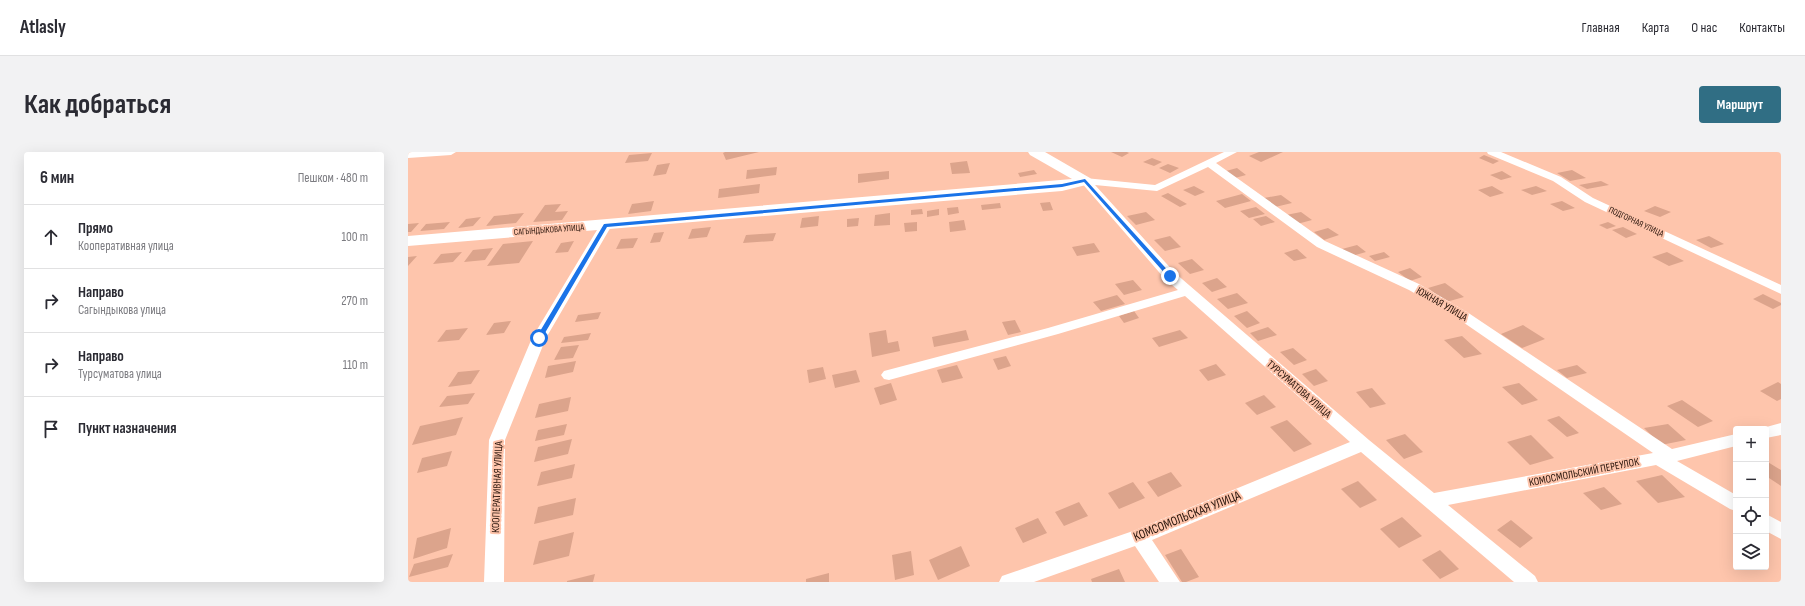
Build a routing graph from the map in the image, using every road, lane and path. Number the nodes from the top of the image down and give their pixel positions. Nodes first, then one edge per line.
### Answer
1 (451, 152) edge
2 (1035, 152) edge
3 (1232, 152) edge
4 (1492, 152) edge
5 (408, 155) edge
6 (1209, 163) junction
7 (1085, 181) junction
8 (606, 225) junction
9 (408, 241) edge
10 (1781, 290) edge
11 (1188, 291) junction
12 (889, 375) dead end
13 (1781, 429) edge
14 (1769, 431) edge
15 (1733, 441) edge
16 (1363, 444) junction
17 (1664, 457) junction
18 (1431, 501) junction
19 (1733, 502) edge
20 (1769, 524) edge
21 (1781, 531) edge
22 (1139, 536) junction
23 (494, 582) edge
24 (1010, 582) edge
25 (1170, 582) edge
26 (1528, 582) edge

1 - 5 street
2 - 7 street
3 - 6 street, САГЫНДЫКОВА УЛИЦА
4 - 10 street, ПОДГОРНАЯ УЛИЦА
6 - 7 street, САГЫНДЫКОВА УЛИЦА
6 - 17 street, ЮЖНАЯ УЛИЦА
7 - 8 street, САГЫНДЫКОВА УЛИЦА
7 - 11 street, ТУРСУМАТОВА УЛИЦА
8 - 9 street, САГЫНДЫКОВА УЛИЦА
8 - 23 street, КООПЕРАТИВНАЯ УЛИЦА
11 - 12 street
11 - 16 street, ТУРСУМАТОВА УЛИЦА
13 - 14 street
15 - 17 street, КОМОСМОЛЬСКИЙ ПЕРЕУЛОК
16 - 18 street, ТУРСУМАТОВА УЛИЦА
16 - 22 street, КОМСОМОЛЬСКАЯ УЛИЦА
17 - 18 street, КОМОСМОЛЬСКИЙ ПЕРЕУЛОК
17 - 19 street, ЮЖНАЯ УЛИЦА
18 - 26 street, ТУРСУМАТОВА УЛИЦА
20 - 21 street
22 - 24 street, КОМСОМОЛЬСКАЯ УЛИЦА
22 - 25 street

